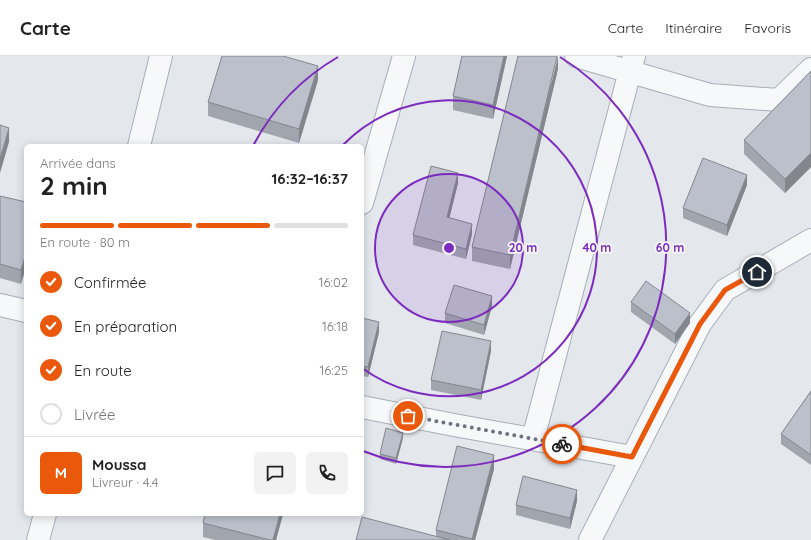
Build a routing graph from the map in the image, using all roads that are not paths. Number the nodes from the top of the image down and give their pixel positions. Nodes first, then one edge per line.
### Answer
1 (161, 56) edge
2 (404, 56) edge
3 (576, 56) edge
4 (632, 64) edge
5 (811, 69) edge
6 (139, 144) edge
7 (364, 196) edge
8 (811, 240) edge
9 (0, 305) edge
10 (24, 311) edge
11 (364, 407) edge
12 (533, 439) junction
13 (632, 457) junction
14 (44, 516) edge
15 (38, 540) edge
16 (590, 540) edge

1 - 6 street
2 - 7 street
3 - 4 street
4 - 5 street
4 - 12 street
8 - 13 street
9 - 10 street
11 - 12 street
12 - 13 street
13 - 16 street
14 - 15 street

